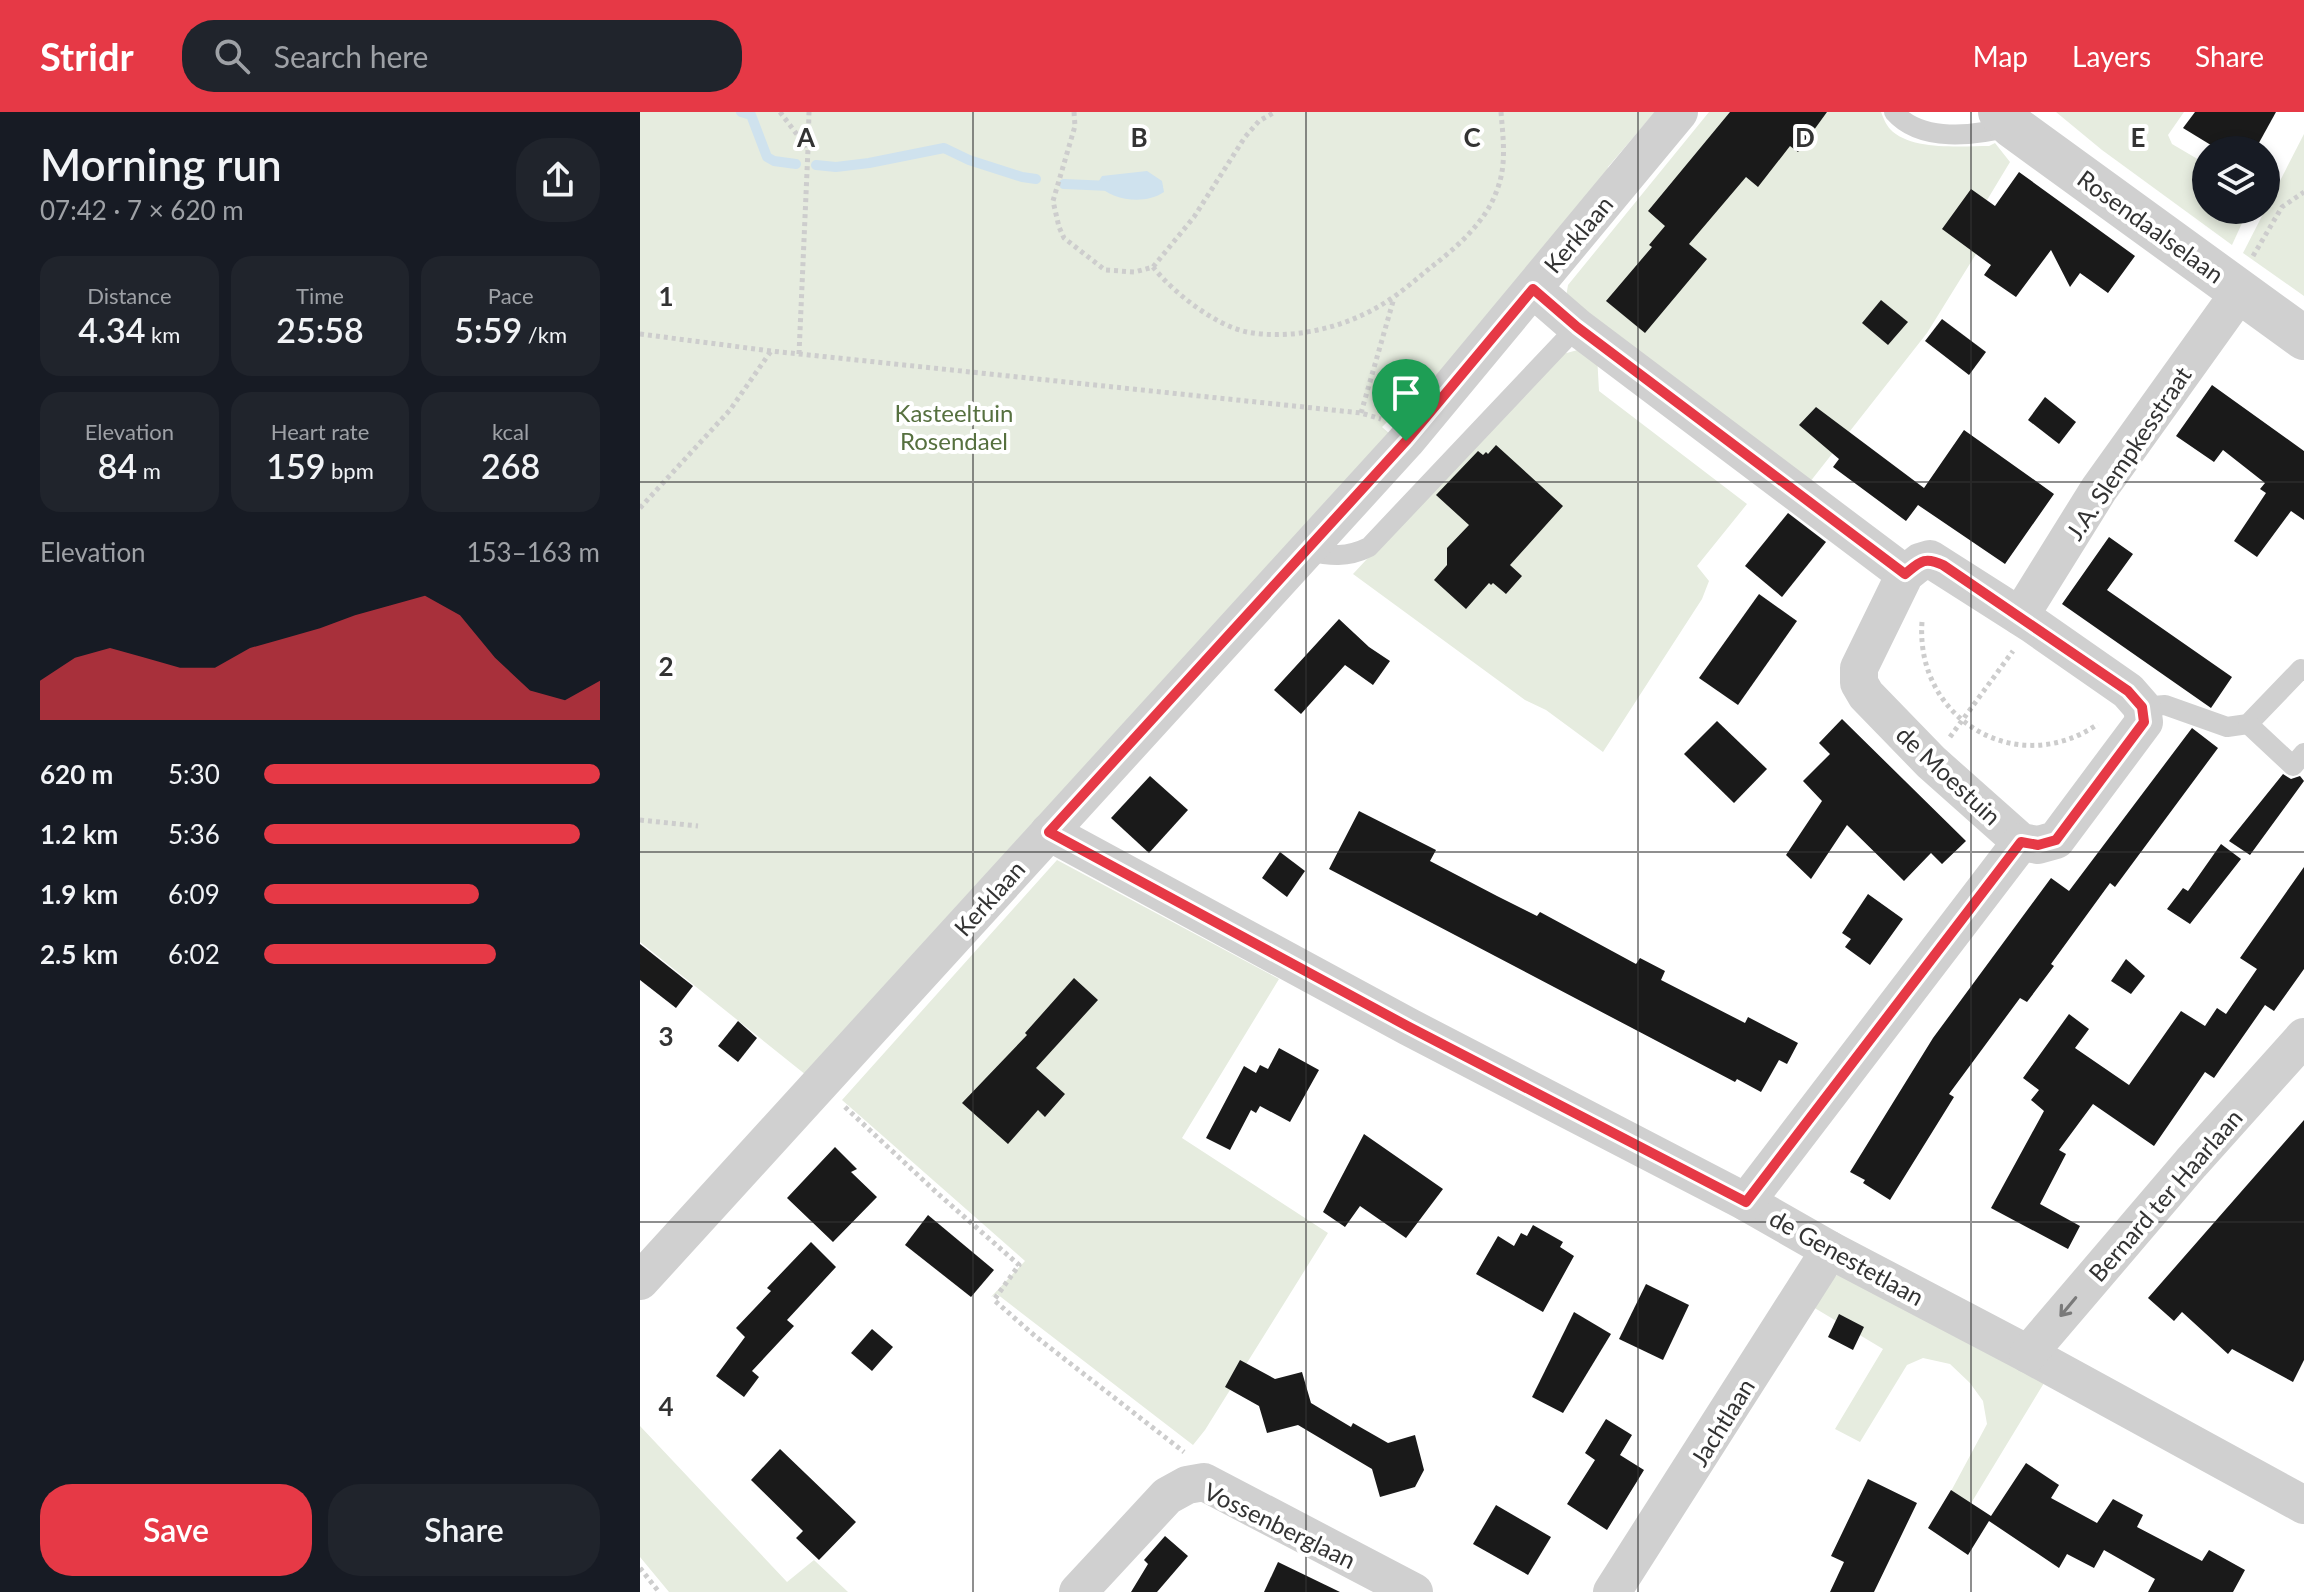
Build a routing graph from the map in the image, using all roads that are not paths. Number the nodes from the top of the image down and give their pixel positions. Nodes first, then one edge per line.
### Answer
1 (1679, 112) edge
2 (1894, 112) edge
3 (2006, 119) edge
4 (2244, 277) junction
5 (1533, 289) junction
6 (1577, 327) junction
7 (2304, 338) edge
8 (1307, 551) junction
9 (1905, 574) junction
10 (2026, 620) junction
11 (2304, 671) edge
12 (2135, 699) junction
13 (2248, 724) junction
14 (2304, 753) edge
15 (1049, 832) junction
16 (2021, 842) junction
17 (2304, 1037) edge
18 (1746, 1202) junction
19 (1830, 1250) junction
20 (640, 1281) edge
21 (2028, 1354) junction
22 (2304, 1505) edge
23 (1078, 1592) edge
24 (1414, 1592) edge
25 (1612, 1592) edge

1 - 5 street, Kerklaan
2 - 3 lane
3 - 4 street, Rosendaalselaan
4 - 7 street, Rosendaalselaan
4 - 10 street, J.A. Slempkesstraat
5 - 6 street
5 - 8 street, Kerklaan
6 - 8 lane
6 - 9 street
8 - 15 street, Kerklaan
9 - 10 street
9 - 16 street, de Moestuin
10 - 12 street
11 - 13 lane
12 - 13 lane
12 - 16 street, de Moestuin
13 - 14 lane
15 - 18 street, de Genestetlaan
15 - 20 street, Kerklaan
16 - 18 street
17 -> 21 street, Bernard ter Haarlaan
18 - 19 street, de Genestetlaan
19 - 21 street, de Genestetlaan
19 - 25 street, Jachtlaan
21 - 22 street, de Genestetlaan
23 - 24 street, Vossenberglaan

